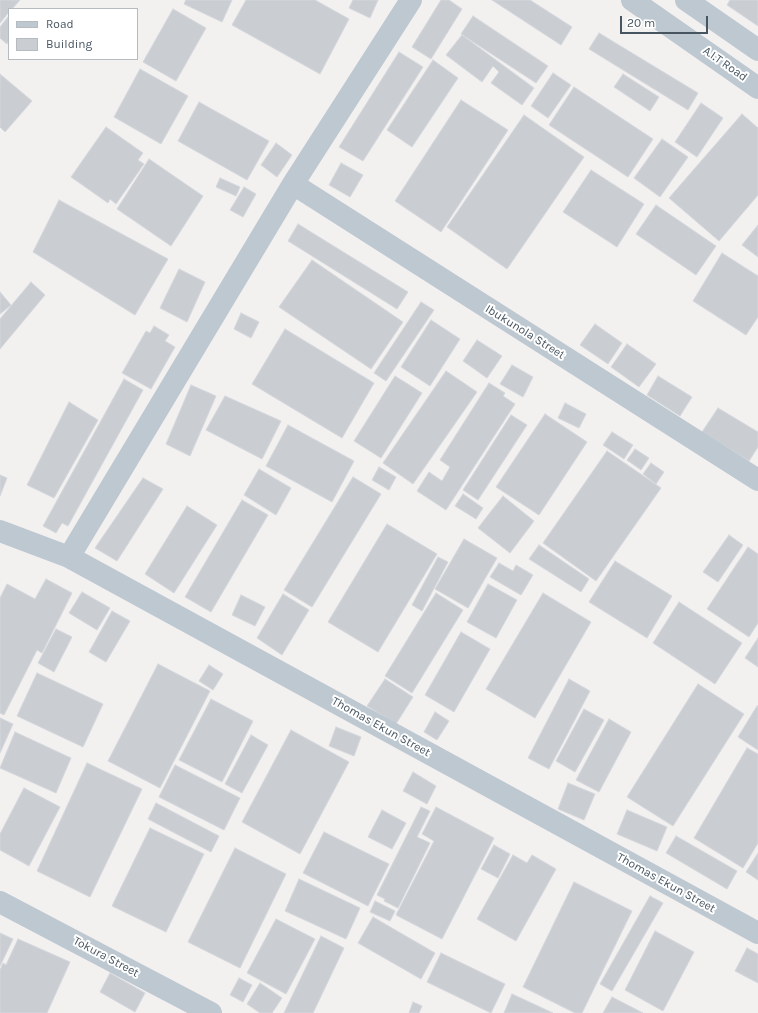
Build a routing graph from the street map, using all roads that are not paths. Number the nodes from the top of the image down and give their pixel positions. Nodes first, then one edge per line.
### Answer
1 (411, 0) edge
2 (632, 0) edge
3 (686, 0) edge
4 (758, 50) edge
5 (758, 88) edge
6 (293, 184) junction
7 (758, 480) edge
8 (0, 531) edge
9 (69, 557) junction
10 (0, 902) edge
11 (758, 933) edge
12 (211, 1013) edge

1 - 6 street
2 - 5 street, A.I.T Road
3 - 4 street
6 - 7 street, Ibukunola Street
6 - 9 street
8 - 9 street, Thomas Ekun Street
9 - 11 street, Thomas Ekun Street
10 - 12 street, Tokura Street

